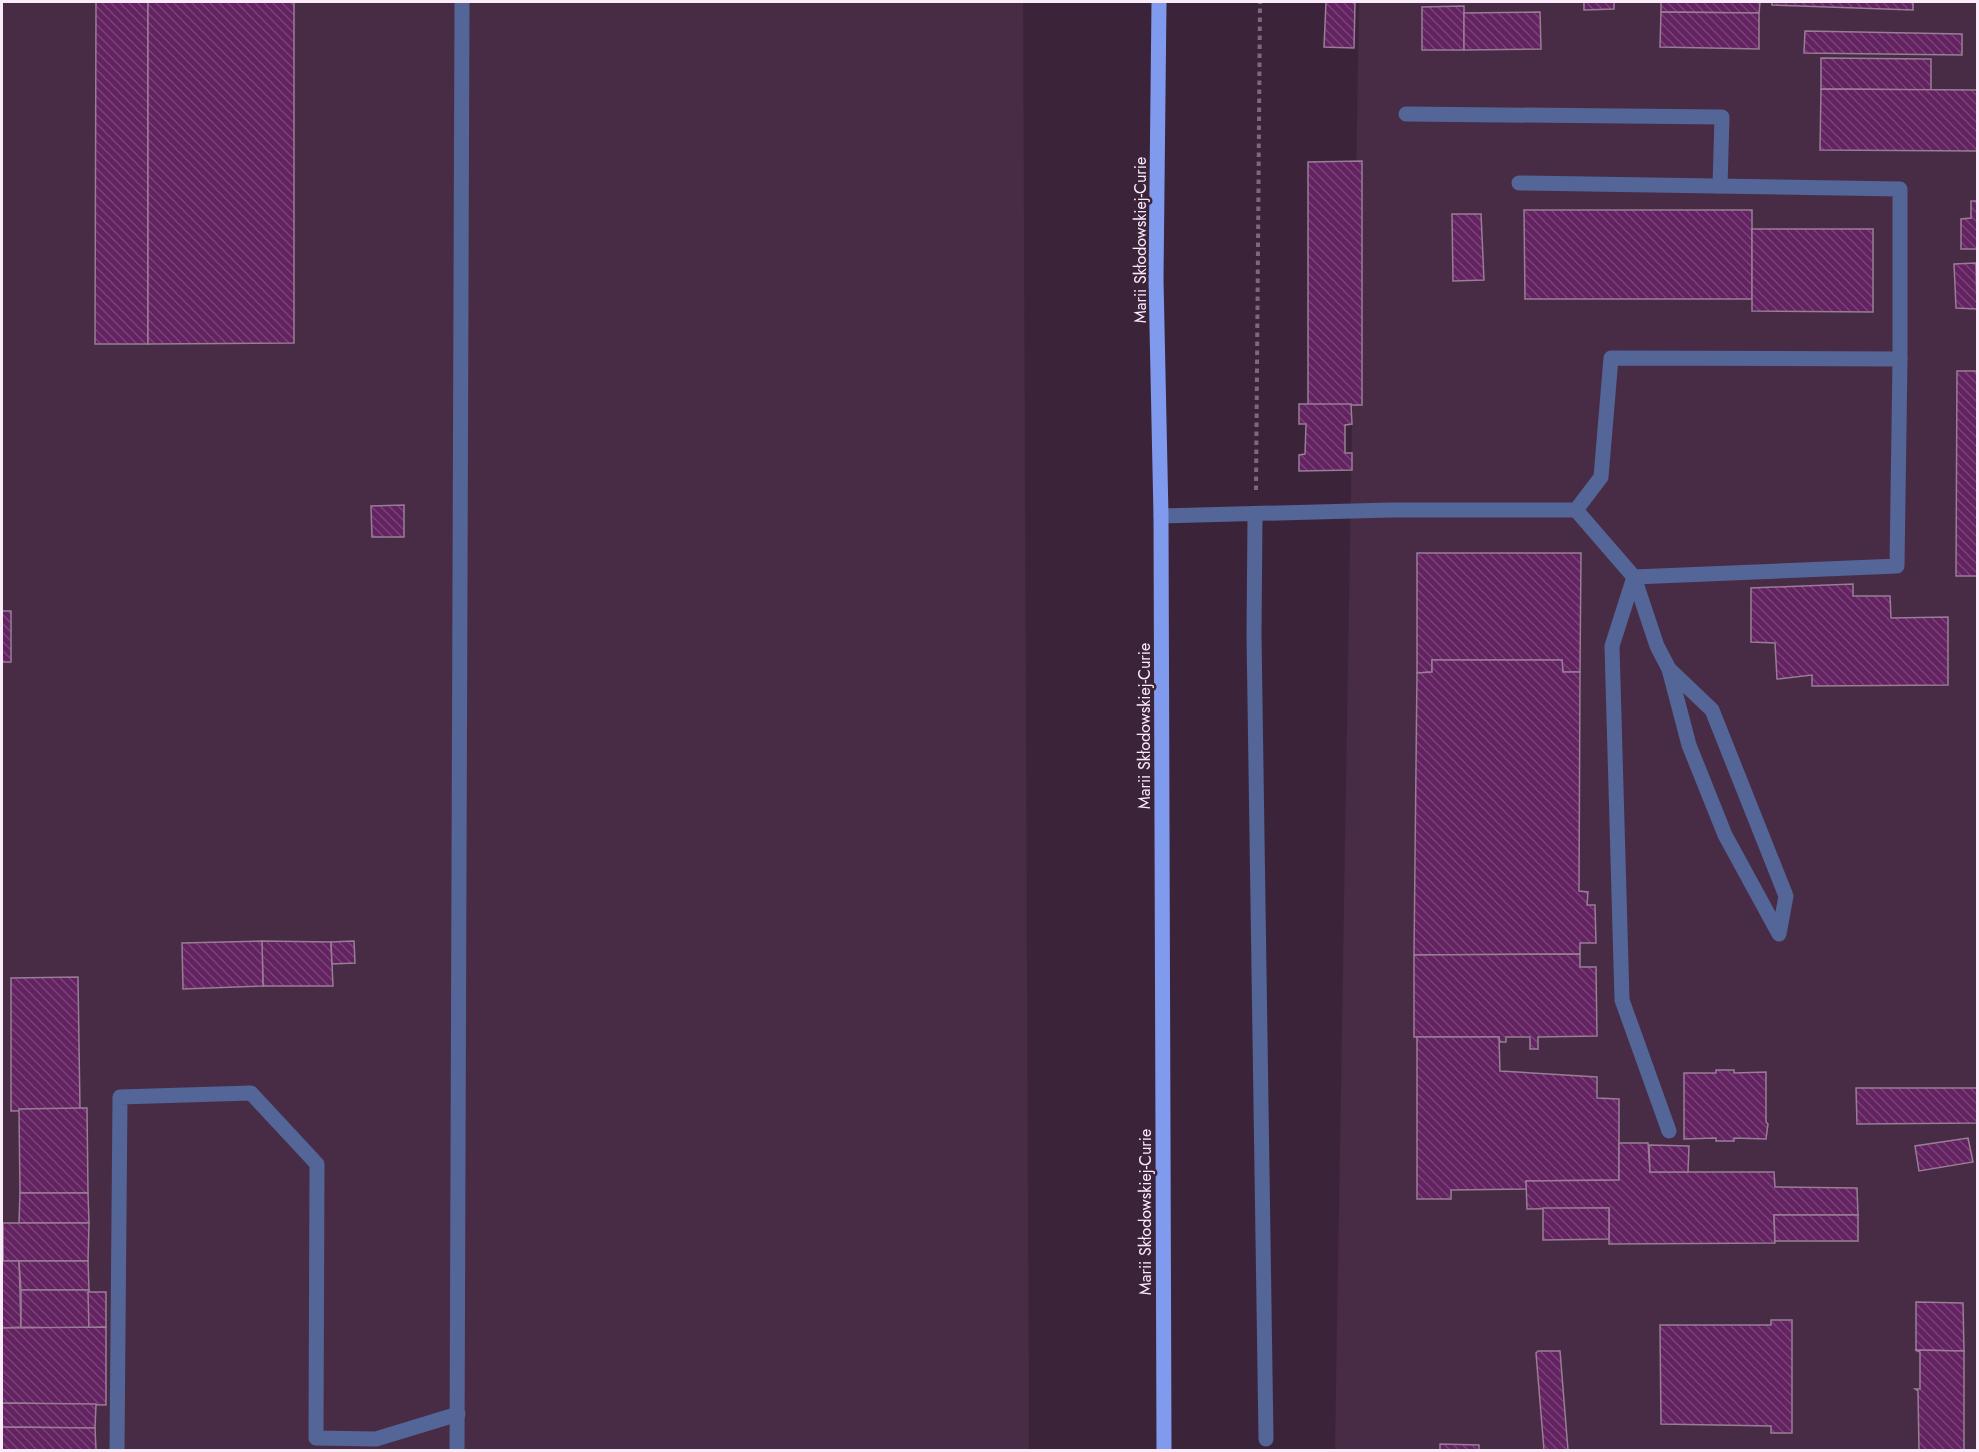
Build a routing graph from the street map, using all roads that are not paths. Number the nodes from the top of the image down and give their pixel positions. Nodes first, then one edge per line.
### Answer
1 (462, 2) edge
2 (1159, 2) edge
3 (1406, 114) dead end
4 (1519, 183) dead end
5 (1720, 186) junction
6 (1900, 359) junction
7 (1576, 510) junction
8 (1255, 514) junction
9 (1161, 516) junction
10 (1634, 577) junction
11 (1669, 669) junction
12 (1670, 1131) dead end
13 (458, 1414) junction
14 (1266, 1439) dead end
15 (117, 1450) edge
16 (458, 1450) edge
17 (1164, 1450) edge

1 - 13 lane
2 - 9 main road, Marii Skłodowskiej-Curie
3 - 5 lane
4 - 5 lane
5 - 6 lane
6 - 7 lane
6 - 10 lane
7 - 8 lane
7 - 10 lane
8 - 9 lane
8 - 14 lane
9 - 17 main road, Marii Skłodowskiej-Curie
10 - 11 lane
10 - 12 lane
11 - 11 lane
13 - 15 lane
13 - 16 lane

